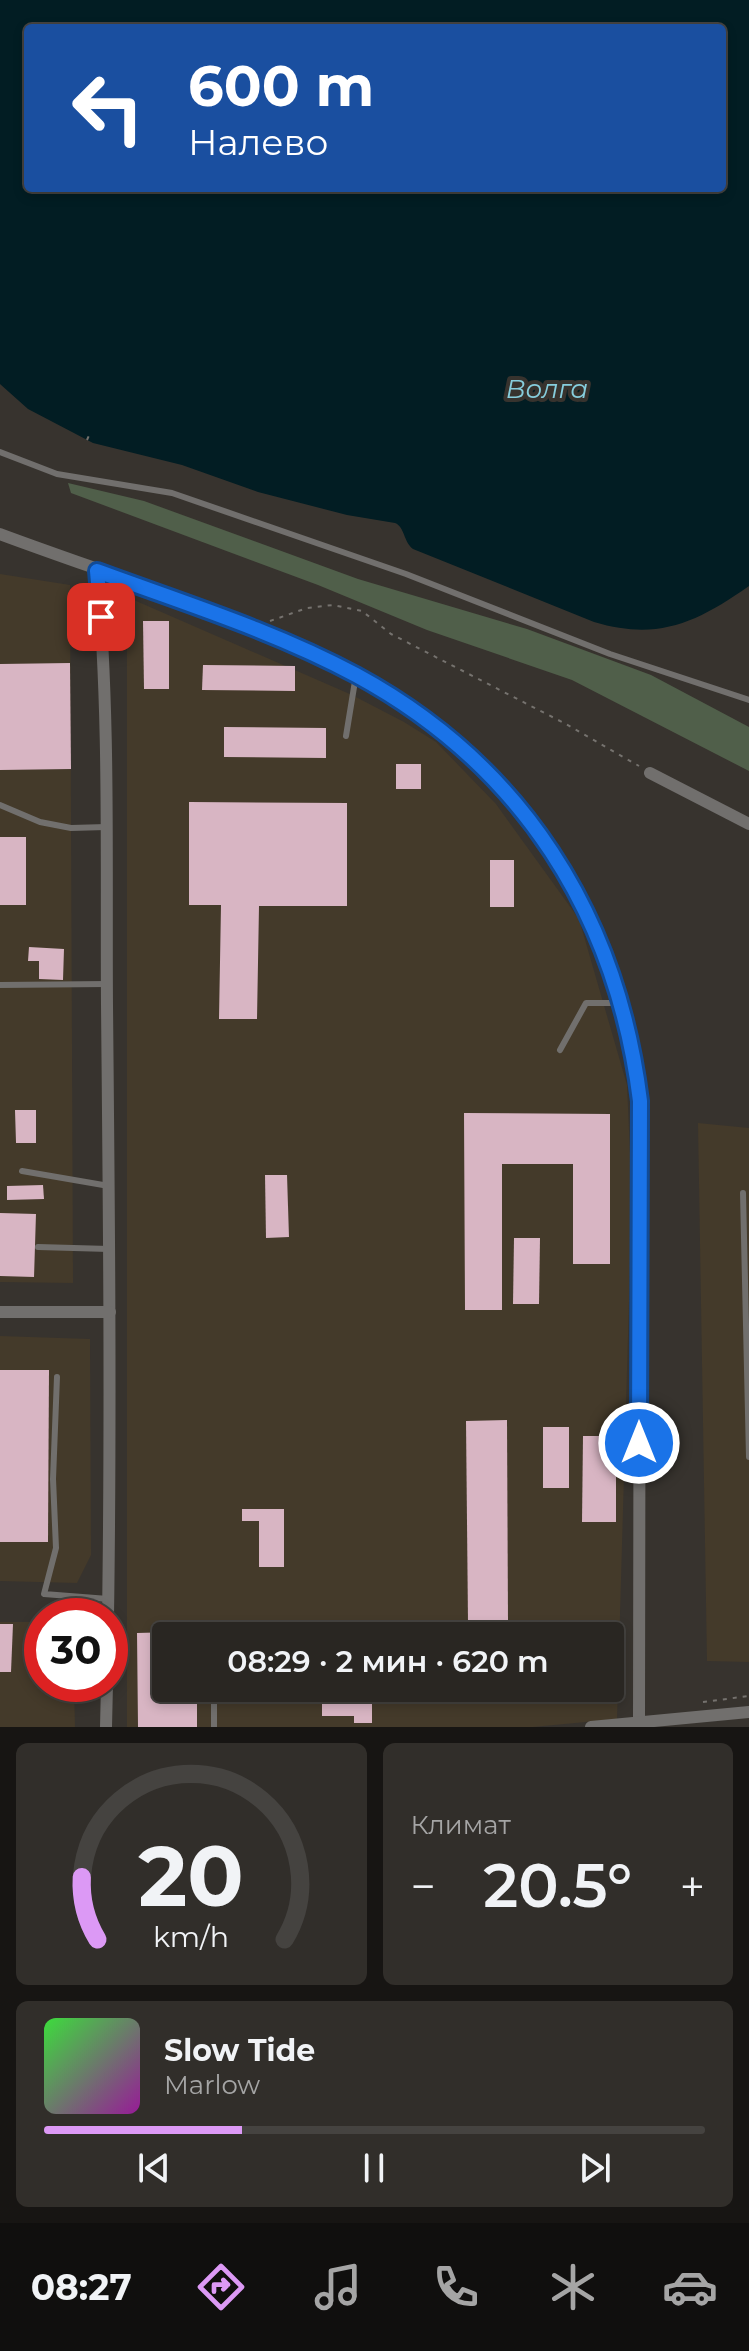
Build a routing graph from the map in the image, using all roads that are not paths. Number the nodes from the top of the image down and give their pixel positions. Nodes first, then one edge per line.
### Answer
1 (0, 452) edge
2 (0, 534) edge
3 (97, 571) junction
4 (356, 675) junction
5 (749, 700) edge
6 (346, 736) dead end
7 (650, 773) road end
8 (0, 805) edge
9 (749, 824) edge
10 (106, 827) junction
11 (107, 984) junction
12 (0, 985) edge
13 (622, 1003) junction
14 (560, 1050) dead end
15 (22, 1171) dead end
16 (109, 1186) junction
17 (743, 1193) dead end
18 (38, 1247) dead end
19 (109, 1249) junction
20 (0, 1312) edge
21 (110, 1312) junction
22 (57, 1377) dead end
23 (749, 1457) edge
24 (95, 1598) edge
25 (108, 1598) edge
26 (107, 1702) edge
27 (214, 1702) edge
28 (749, 1712) edge
29 (639, 1722) junction
30 (683, 1722) edge
31 (106, 1727) edge
32 (214, 1727) edge
33 (591, 1727) edge

1 - 5 lane
2 - 3 street
3 - 4 street
3 - 10 street
4 - 6 lane
4 - 13 street
7 - 9 street
8 - 10 lane
10 - 11 street
11 - 12 lane
11 - 16 street
13 - 14 lane
13 - 29 street
15 - 16 lane
16 - 19 street
17 - 23 lane
18 - 19 lane
19 - 21 street
20 - 21 street
21 - 25 street
22 - 24 lane
26 - 31 street
27 - 32 lane
28 - 30 street
29 - 30 street
29 - 33 street

